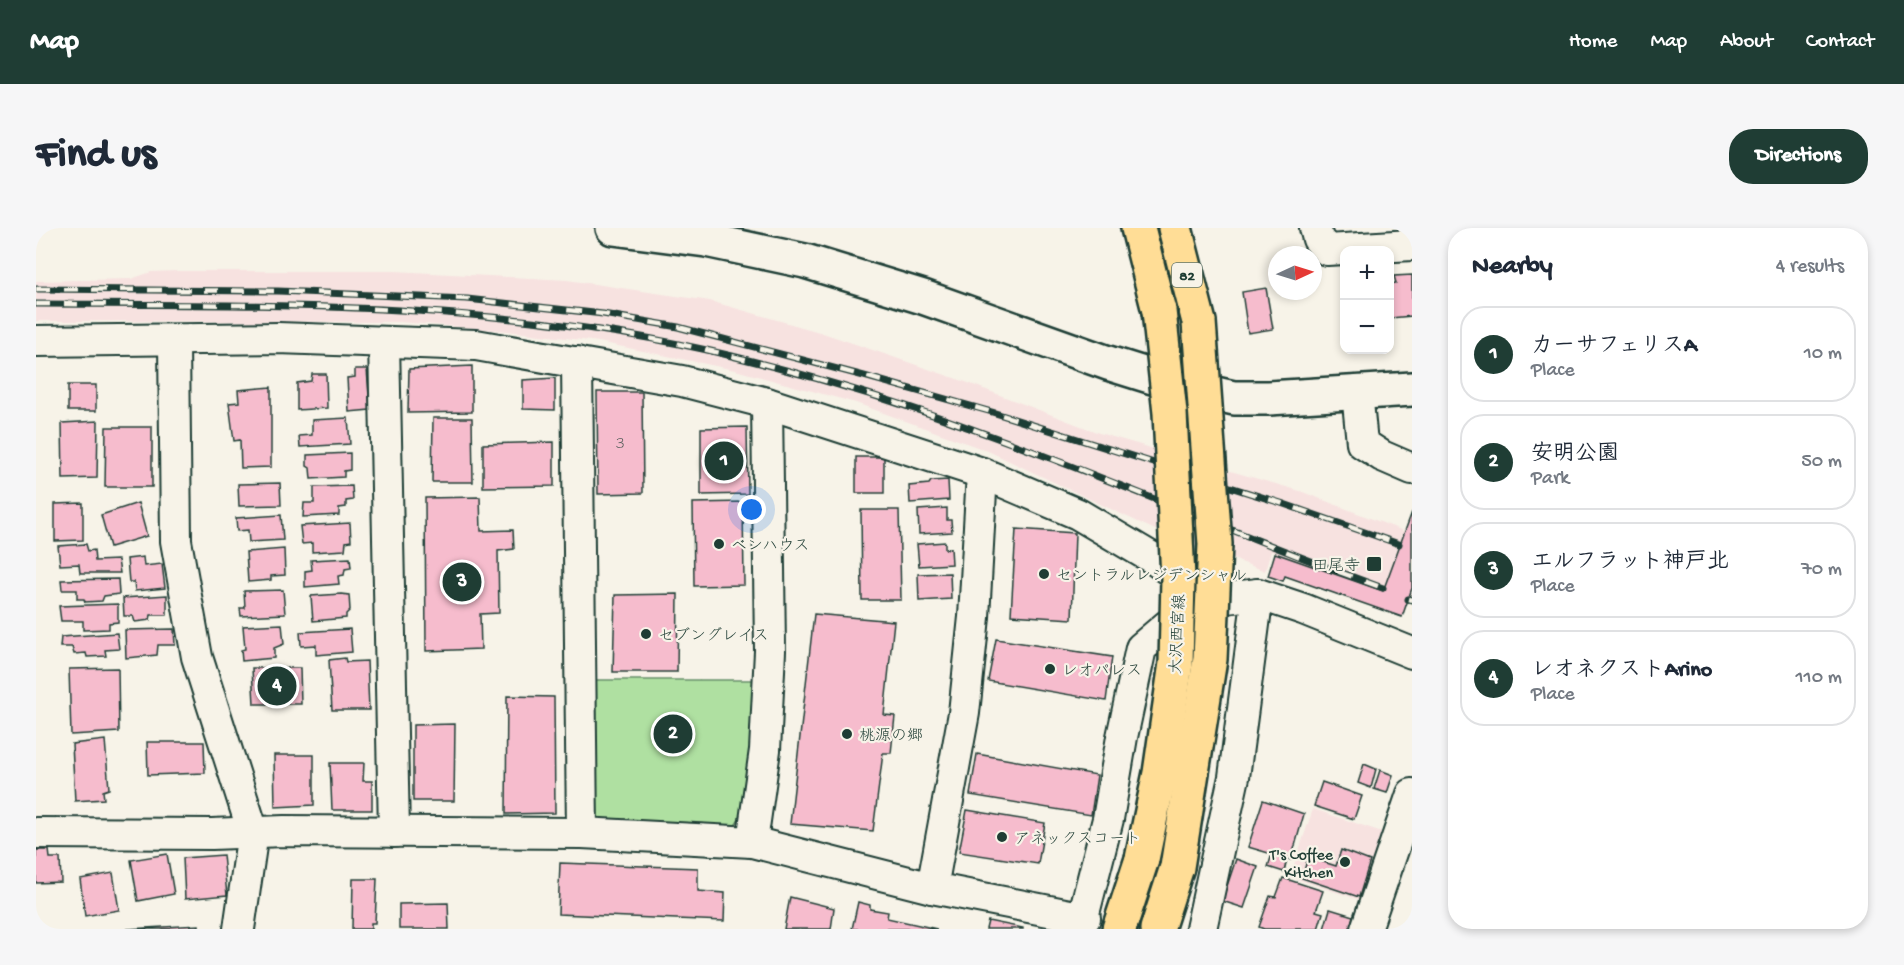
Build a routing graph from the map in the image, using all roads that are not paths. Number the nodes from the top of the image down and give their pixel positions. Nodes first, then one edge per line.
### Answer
1 (614, 228) edge
2 (1138, 228) edge
3 (1174, 228) edge
4 (1315, 228) edge
5 (1412, 245) edge
6 (174, 340) junction
7 (36, 341) edge
8 (384, 342) junction
9 (577, 362) junction
10 (1412, 389) edge
11 (1356, 392) junction
12 (767, 403) junction
13 (1412, 469) edge
14 (982, 473) junction
15 (1258, 594) junction
16 (1195, 602) junction
17 (1412, 653) edge
18 (1412, 794) edge
19 (253, 832) junction
20 (394, 832) junction
21 (36, 833) edge
22 (582, 833) junction
23 (752, 842) junction
24 (932, 888) junction
25 (1082, 923) edge
26 (239, 929) edge
27 (1119, 929) edge
28 (1157, 929) edge
29 (1201, 929) edge
30 (1366, 929) edge

1 - 11 street
2 - 27 main road, 大沢西宮線 / 82, bridge
3 - 28 main road, 大沢西宮線 / 82, bridge
4 - 5 street
6 - 7 street
6 - 8 street
6 - 19 street
8 - 9 street
8 - 20 street
9 - 12 street
9 - 22 street
10 - 11 street
11 - 13 street
12 - 14 street
12 - 23 street
14 - 16 street
14 - 24 street
15 - 16 street
15 - 17 street
15 - 29 street
16 - 25 street
18 - 30 street
19 - 20 street
19 - 21 street
19 - 26 street
20 - 22 street
22 - 23 street
23 - 24 street
24 - 25 street

